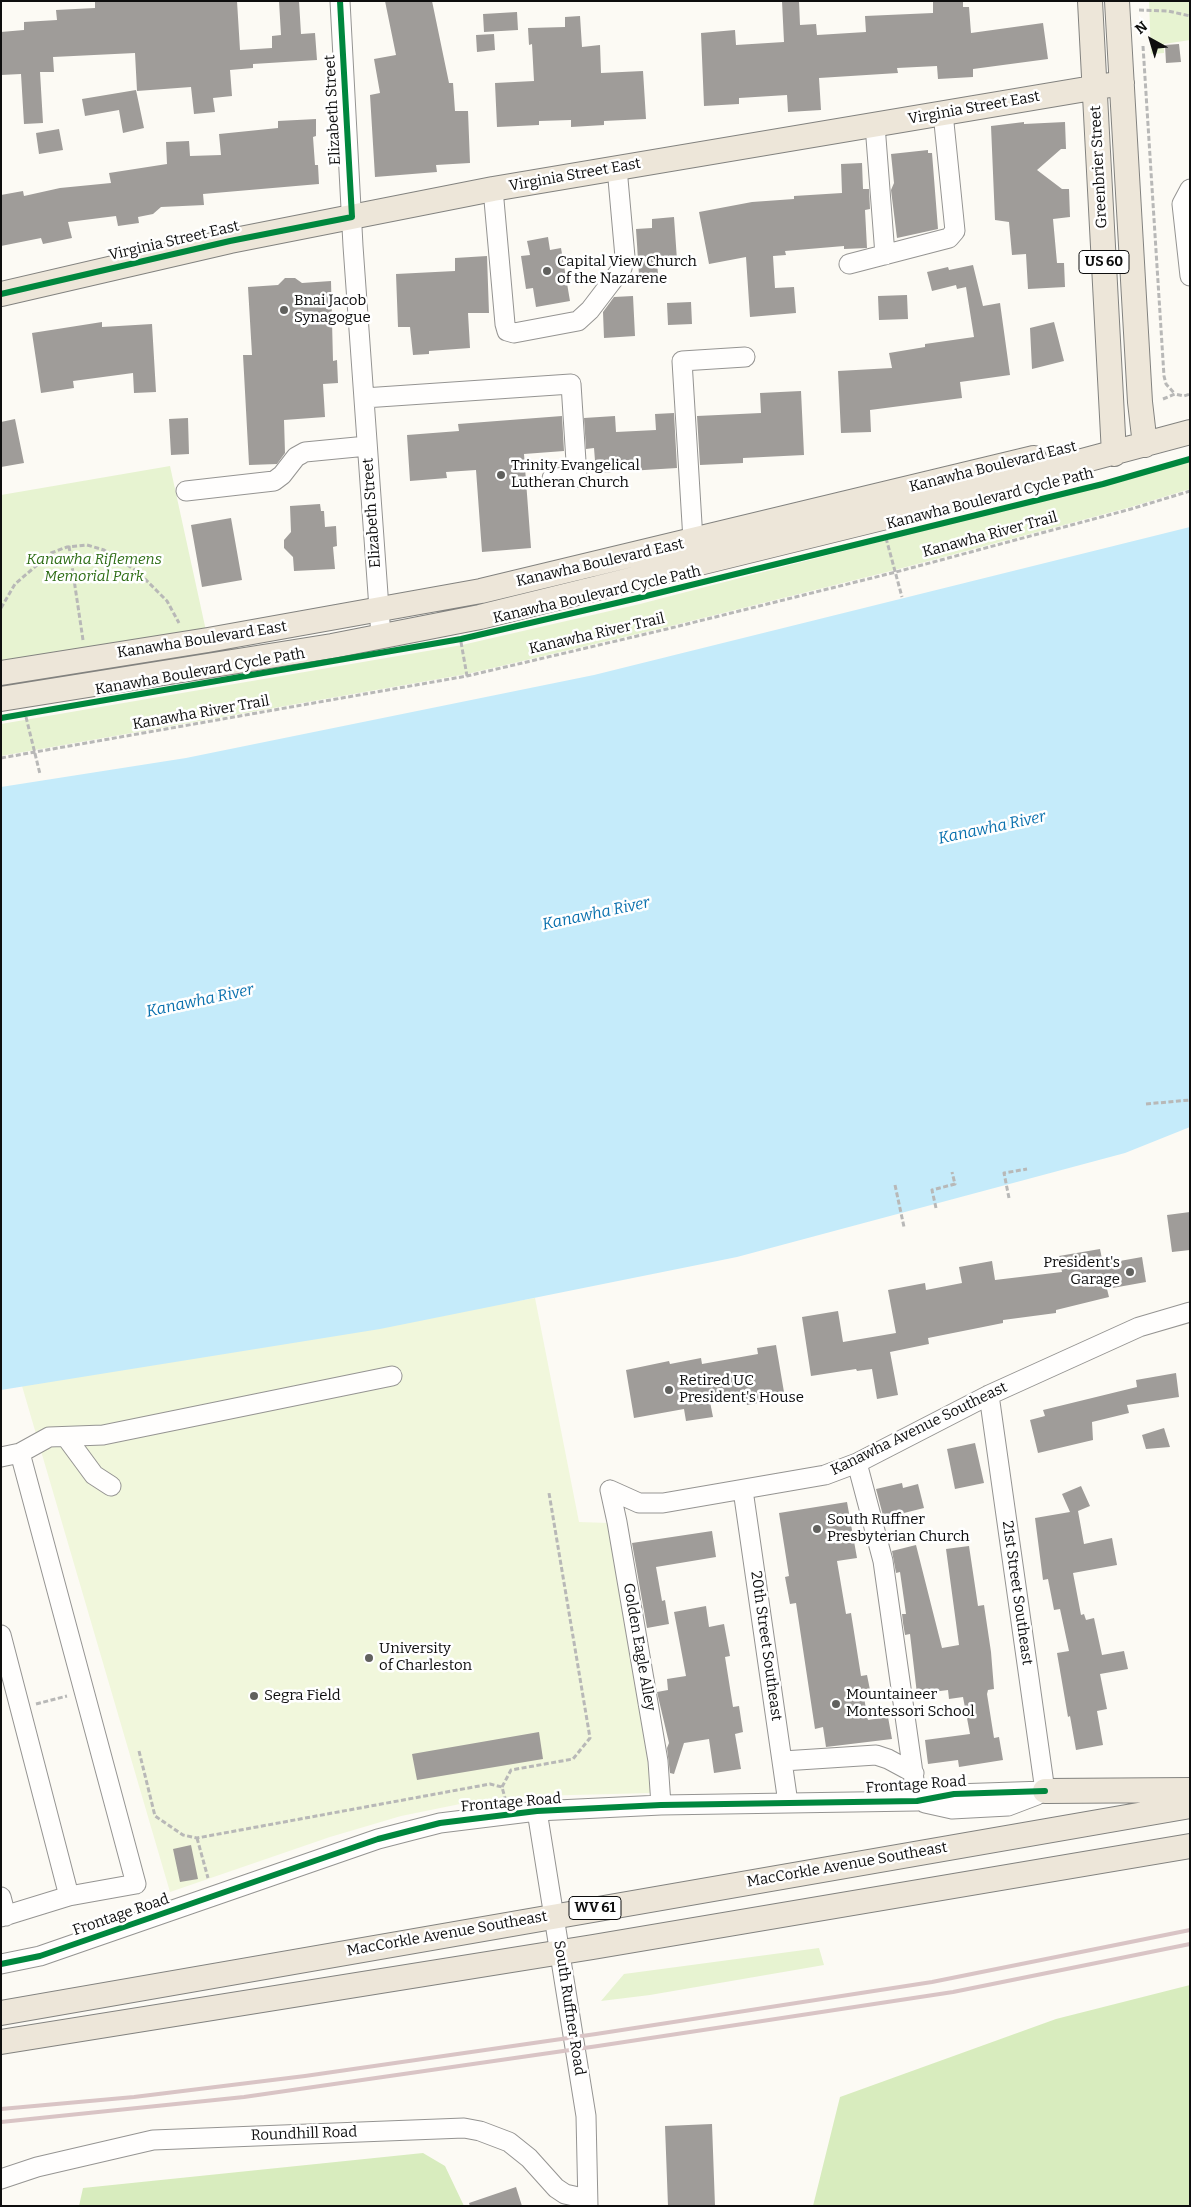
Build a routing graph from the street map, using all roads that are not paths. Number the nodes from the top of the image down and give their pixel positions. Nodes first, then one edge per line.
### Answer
1 (340, 1) edge
2 (1090, 1) edge
3 (1117, 1) edge
4 (1122, 83) junction
5 (1096, 88) junction
6 (943, 113) junction
7 (875, 125) junction
8 (617, 168) junction
9 (493, 189) junction
10 (1190, 189) edge
11 (352, 217) junction
12 (885, 255) junction
13 (849, 264) dead end
14 (1190, 276) edge
15 (1, 294) edge
16 (745, 356) dead end
17 (364, 398) junction
18 (1190, 414) edge
19 (1190, 432) edge
20 (1144, 437) junction
21 (1190, 444) edge
22 (1114, 445) junction
23 (367, 446) junction
24 (552, 478) dead end
25 (996, 490) junction
26 (186, 491) dead end
27 (694, 540) junction
28 (380, 610) junction
29 (381, 636) junction
30 (1, 673) edge
31 (9, 708) edge
32 (1190, 1312) edge
33 (392, 1376) dead end
34 (989, 1395) junction
35 (66, 1437) junction
36 (20, 1453) junction
37 (1, 1457) edge
38 (857, 1463) junction
39 (111, 1486) dead end
40 (610, 1490) joint
41 (743, 1490) junction
42 (1, 1635) edge
43 (783, 1761) junction
44 (914, 1773) junction
45 (1190, 1790) edge
46 (1045, 1791) junction
47 (917, 1801) junction
48 (788, 1804) junction
49 (661, 1805) junction
50 (1190, 1806) edge
51 (537, 1812) junction
52 (1190, 1846) edge
53 (69, 1896) junction
54 (1, 1897) edge
55 (554, 1915) junction
56 (4, 1916) edge
57 (560, 1952) junction
58 (1, 1964) edge
59 (1, 2013) edge
60 (1, 2042) edge
61 (1, 2179) edge
62 (588, 2202) edge

1 - 11 street, Elizabeth Street
2 - 5 main road, Greenbrier Street / US 60
3 - 4 main road, Greenbrier Street / US 60
4 - 5 main road, Virginia Street East
4 - 20 main road, Greenbrier Street / US 60
5 - 6 main road, Virginia Street East
5 - 22 main road, Greenbrier Street / US 60
6 - 7 main road, Virginia Street East
6 - 12 street
7 - 8 main road, Virginia Street East
7 - 12 street
8 - 9 main road, Virginia Street East
8 - 9 street
9 - 11 main road, Virginia Street East
10 - 14 street
11 - 15 main road, Virginia Street East
11 - 17 street, Elizabeth Street
12 - 13 street
16 - 27 street
17 - 23 street, Elizabeth Street
17 - 24 street
18 - 20 main road, Kanawha Boulevard East
19 - 20 main road, Kanawha Boulevard East
20 - 22 main road, Kanawha Boulevard East
21 - 25 main road, Kanawha Boulevard East
22 - 25 main road, Kanawha Boulevard East
22 - 27 main road, Kanawha Boulevard East
23 - 26 street
23 - 28 street, Elizabeth Street
25 - 29 main road, Kanawha Boulevard East
27 - 28 main road, Kanawha Boulevard East
28 - 29 street, Elizabeth Street
28 - 30 main road, Kanawha Boulevard East
29 - 31 main road, Kanawha Boulevard East
32 - 34 street, Kanawha Avenue Southeast
33 - 35 street
34 - 38 street, Kanawha Avenue Southeast
34 - 46 street, 21st Street Southeast
35 - 36 street
35 - 39 street
36 - 37 street
36 - 53 street
38 - 41 street, Kanawha Avenue Southeast
38 - 44 street
40 - 41 street, Kanawha Avenue Southeast
40 - 49 street, Golden Eagle Alley
41 - 43 street, 20th Street Southeast
42 - 53 street
43 - 44 street
43 - 48 street, 20th Street Southeast
44 - 47 street
45 - 46 main road
46 - 47 street, Frontage Road
47 - 48 street, Frontage Road
48 - 49 street, Frontage Road
49 - 51 street, Frontage Road
50 - 55 main road, MacCorkle Avenue Southeast / WV 61
51 - 55 street, South Ruffner Road
51 - 58 street, Frontage Road
52 - 57 main road
53 - 56 street
54 - 56 street
55 - 57 street, South Ruffner Road
55 - 59 main road, MacCorkle Avenue Southeast / WV 61
57 - 60 main road
57 - 62 street, South Ruffner Road
61 - 62 street, Roundhill Road

